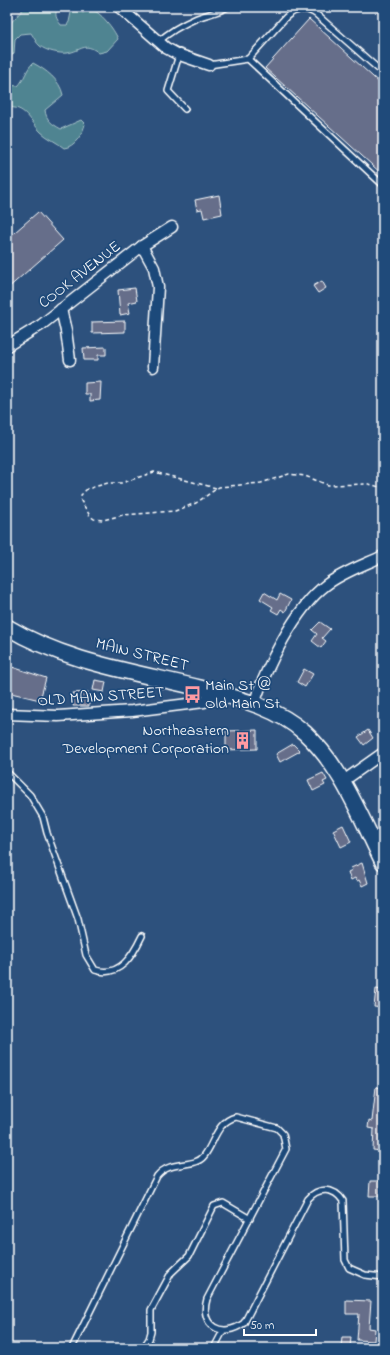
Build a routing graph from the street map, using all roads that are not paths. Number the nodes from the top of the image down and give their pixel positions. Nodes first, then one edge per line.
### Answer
1 (119, 7) edge
2 (227, 7) edge
3 (158, 42) junction
4 (179, 55) junction
5 (248, 60) junction
6 (209, 65) joint
7 (383, 73) edge
8 (185, 109) dead end
9 (383, 185) edge
10 (172, 227) dead end
11 (142, 246) junction
12 (61, 309) junction
13 (7, 346) edge
14 (70, 360) dead end
15 (153, 367) dead end
16 (383, 556) edge
17 (7, 627) edge
18 (218, 693) junction
19 (254, 704) junction
20 (7, 714) edge
21 (383, 754) edge
22 (7, 772) edge
23 (342, 782) junction
24 (383, 862) edge
25 (142, 936) dead end
26 (250, 1218) junction
27 (383, 1277) edge
28 (223, 1331) junction
29 (72, 1348) edge
30 (143, 1348) edge
31 (214, 1348) edge

1 - 3 street
2 - 3 lane
3 - 4 street
4 - 6 street
4 - 8 lane
5 - 6 lane
5 - 7 lane
5 - 9 lane
10 - 11 street, COOK AVENUE
11 - 12 street, COOK AVENUE
11 - 15 street
12 - 13 street, COOK AVENUE
12 - 14 street
16 - 19 street
17 - 18 main road, MAIN STREET
18 - 19 main road, MAIN STREET
18 - 20 street, OLD MAIN STREET
19 - 23 main road, MAIN STREET
21 - 23 street
22 - 25 lane
23 - 24 main road, MAIN STREET
26 - 28 lane
26 - 29 lane
26 - 30 lane
27 - 28 lane
28 - 31 lane

